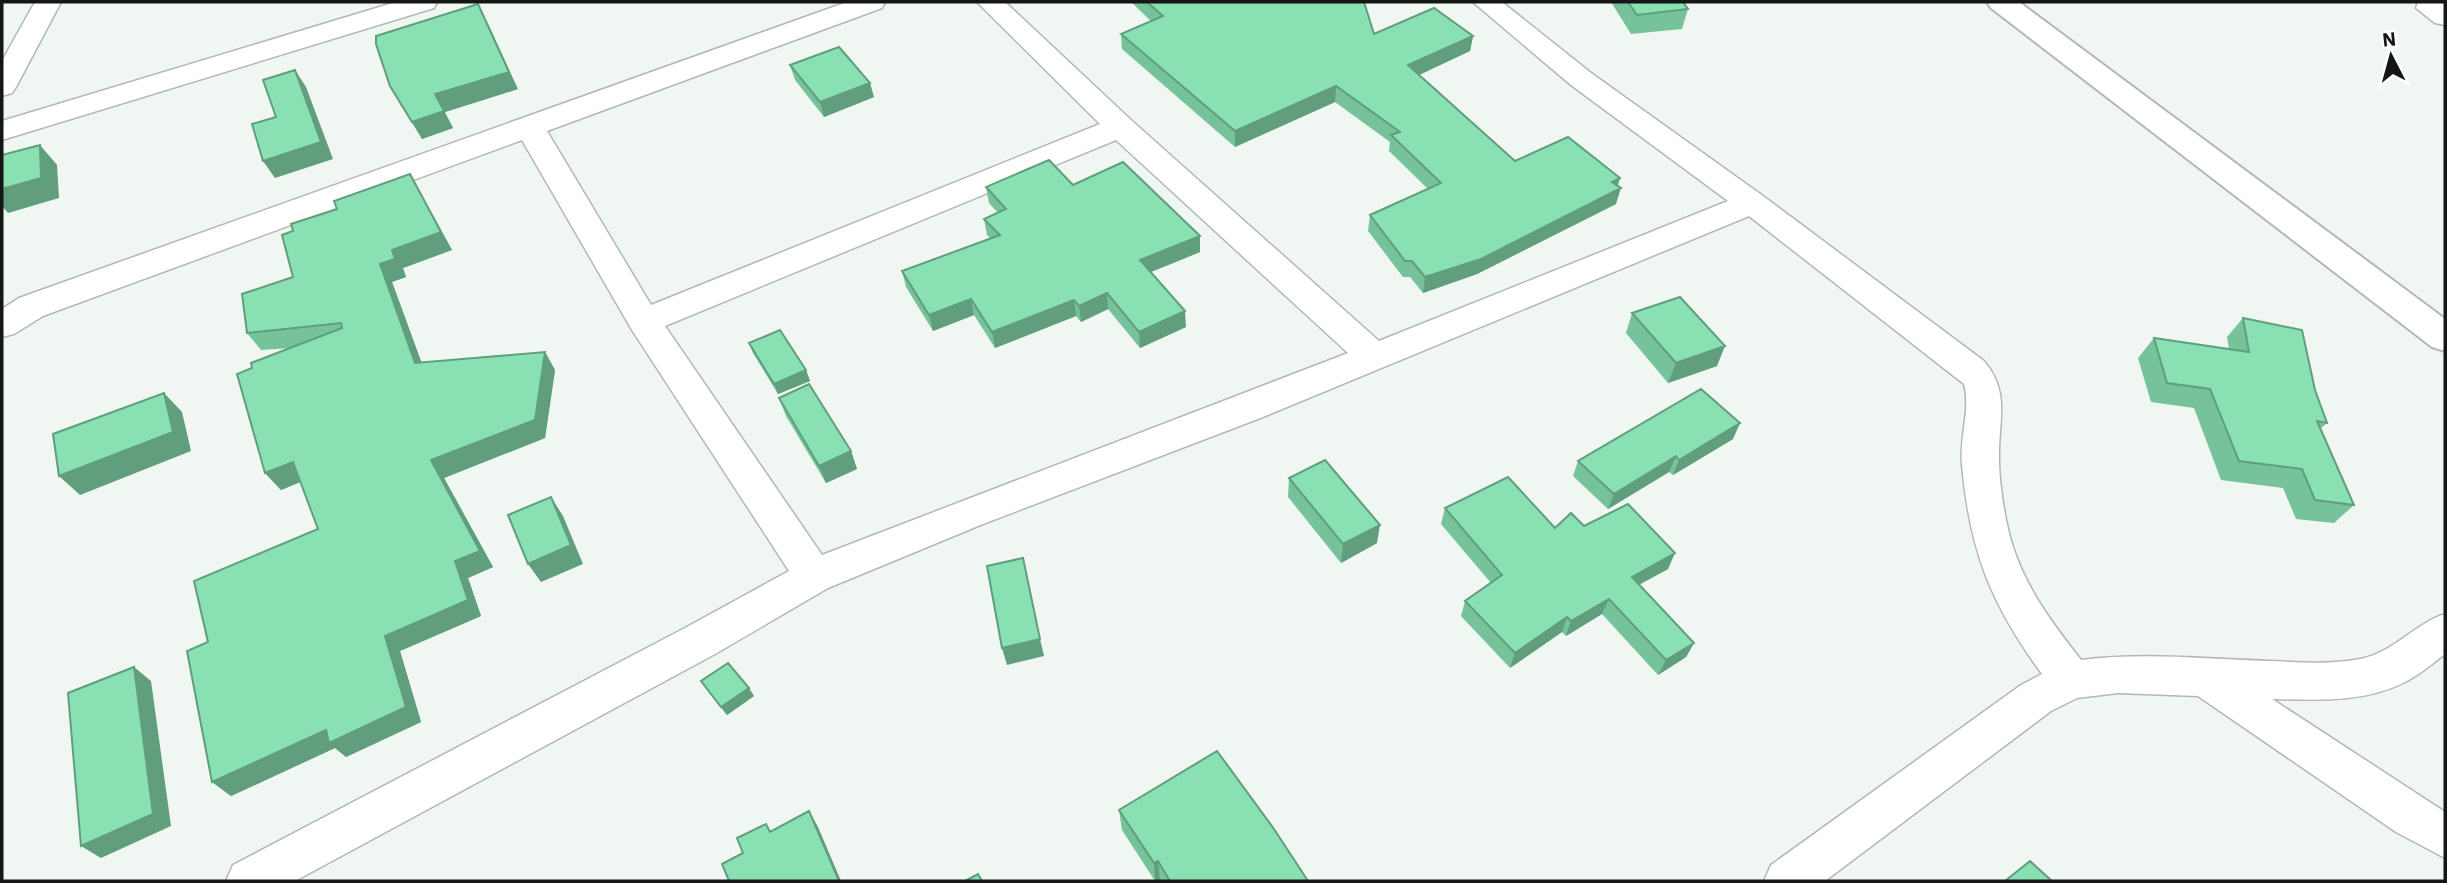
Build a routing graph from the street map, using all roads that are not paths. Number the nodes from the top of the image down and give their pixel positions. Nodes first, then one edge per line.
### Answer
1 (48, 2) edge
2 (424, 2) edge
3 (872, 2) edge
4 (990, 2) edge
5 (1486, 2) edge
6 (2001, 2) edge
7 (2431, 2) edge
8 (2445, 17) edge
9 (2, 87) edge
10 (530, 127) junction
11 (1120, 127) junction
12 (2, 131) edge
13 (1752, 203) junction
14 (644, 321) junction
15 (2, 325) edge
16 (2445, 338) edge
17 (1375, 357) junction
18 (814, 576) junction
19 (2445, 632) edge
20 (2204, 676) junction
21 (2071, 680) junction
22 (2445, 836) edge
23 (249, 881) edge
24 (1787, 881) edge

1 - 9 street
2 - 12 street
3 - 10 street
4 - 11 street
5 - 13 street
6 - 16 street
7 - 8 street
10 - 14 street
10 - 15 street
11 - 14 street
11 - 17 street
13 - 17 street
13 - 21 street
14 - 18 street
17 - 18 street
18 - 23 street
19 - 20 street
20 - 21 street
20 - 22 street
21 - 24 street

